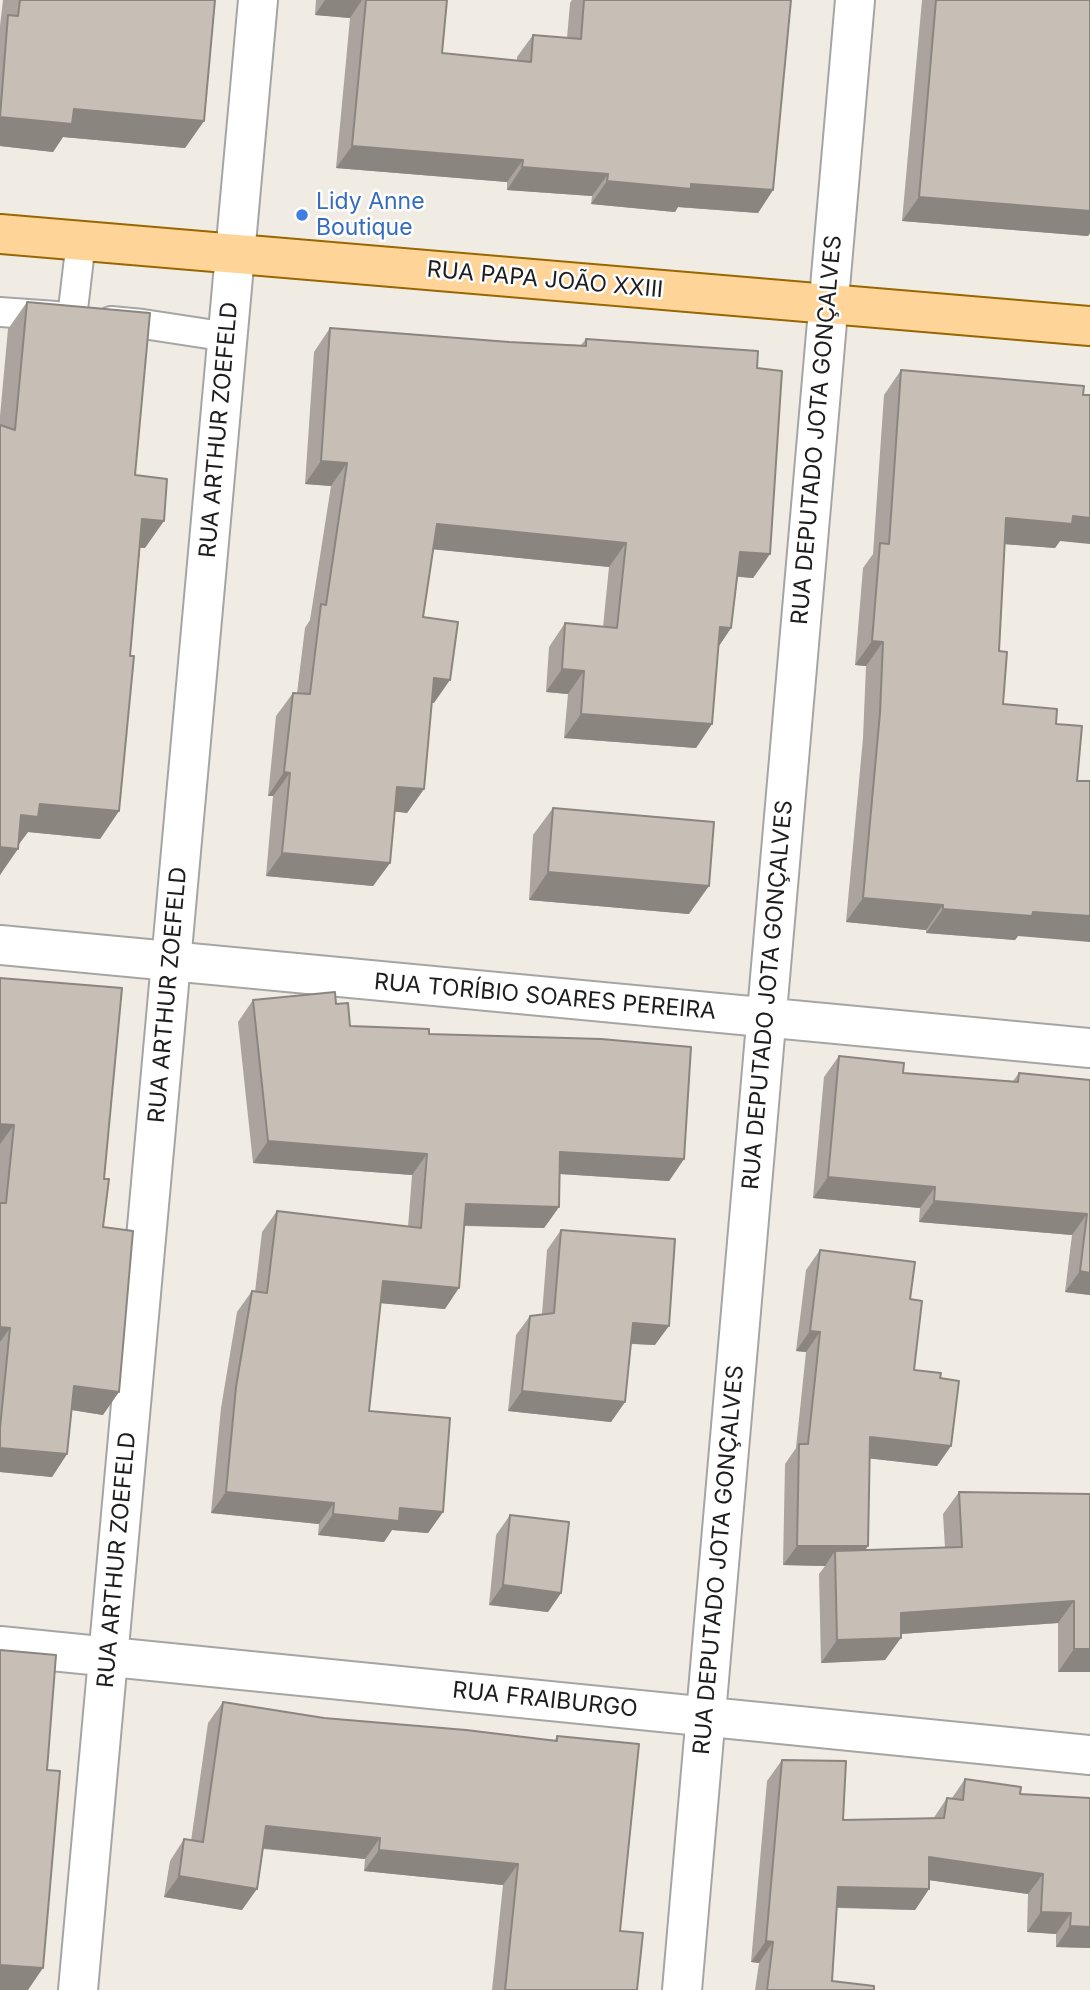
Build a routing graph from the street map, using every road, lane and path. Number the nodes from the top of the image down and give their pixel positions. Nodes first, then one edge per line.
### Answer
1 (258, 0) edge
2 (855, 0) edge
3 (0, 234) edge
4 (81, 241) junction
5 (236, 254) junction
6 (828, 304) junction
7 (0, 312) edge
8 (72, 318) junction
9 (1090, 326) edge
10 (228, 337) junction
11 (0, 945) edge
12 (171, 961) junction
13 (766, 1017) junction
14 (1090, 1048) edge
15 (0, 1646) edge
16 (108, 1657) junction
17 (705, 1716) junction
18 (1090, 1755) edge
19 (78, 1990) edge
20 (682, 1990) edge

1 - 5 street, RUA ARTHUR ZOEFELD
2 - 6 street, RUA DEPUTADO JOTA GONÇALVES
3 - 4 main road, RUA PAPA JOÃO XXIII
4 - 5 main road, RUA PAPA JOÃO XXIII
4 - 8 lane
5 - 6 main road, RUA PAPA JOÃO XXIII
5 - 10 street, RUA ARTHUR ZOEFELD
6 - 9 main road, RUA PAPA JOÃO XXIII
6 - 13 street, RUA DEPUTADO JOTA GONÇALVES
7 - 8 lane
8 - 10 lane
10 - 12 street, RUA ARTHUR ZOEFELD
11 - 12 street, RUA TORÍBIO SOARES PEREIRA
12 - 13 street, RUA TORÍBIO SOARES PEREIRA
12 - 16 street, RUA ARTHUR ZOEFELD
13 - 14 street, RUA TORÍBIO SOARES PEREIRA
13 - 17 street, RUA DEPUTADO JOTA GONÇALVES
15 - 16 street, RUA FRAIBURGO
16 - 17 street, RUA FRAIBURGO
16 - 19 street, RUA ARTHUR ZOEFELD
17 - 18 street, RUA FRAIBURGO
17 - 20 street, RUA DEPUTADO JOTA GONÇALVES

